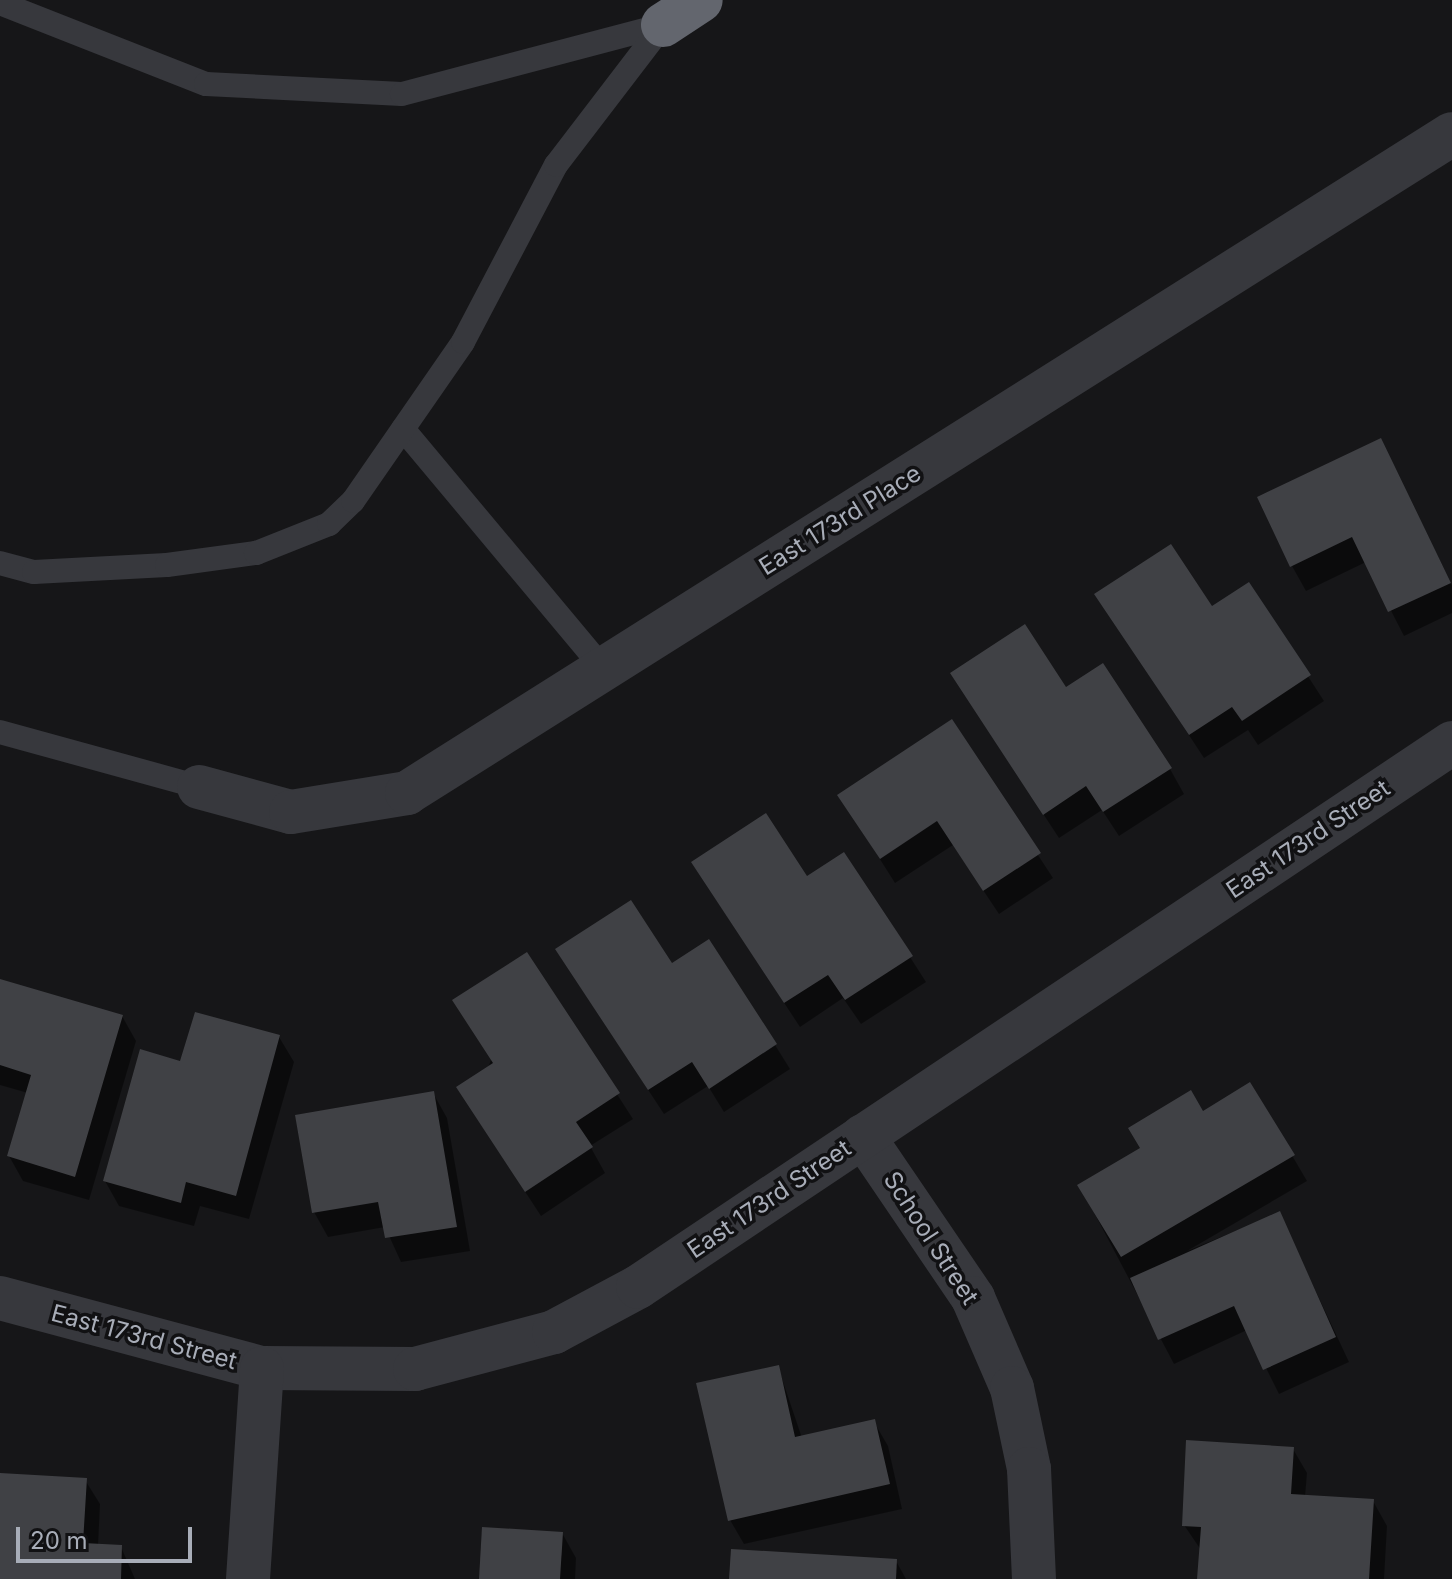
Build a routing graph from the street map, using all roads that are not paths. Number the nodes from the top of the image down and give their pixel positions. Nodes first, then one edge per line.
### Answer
1 (701, 0) edge
2 (0, 3) edge
3 (663, 25) junction
4 (1452, 134) edge
5 (403, 429) junction
6 (0, 563) edge
7 (604, 669) junction
8 (0, 732) edge
9 (1452, 743) edge
10 (199, 787) joint
11 (863, 1136) junction
12 (0, 1298) edge
13 (262, 1368) junction
14 (248, 1579) edge
15 (1034, 1579) edge

1 - 3 highway
2 - 3 lane
3 - 5 lane
4 - 7 street, East 173rd Place
5 - 6 lane
5 - 7 lane
7 - 10 street, East 173rd Place
8 - 10 lane
9 - 11 street, East 173rd Street
11 - 13 street, East 173rd Street
11 - 15 street, School Street
12 - 13 street, East 173rd Street
13 - 14 street

